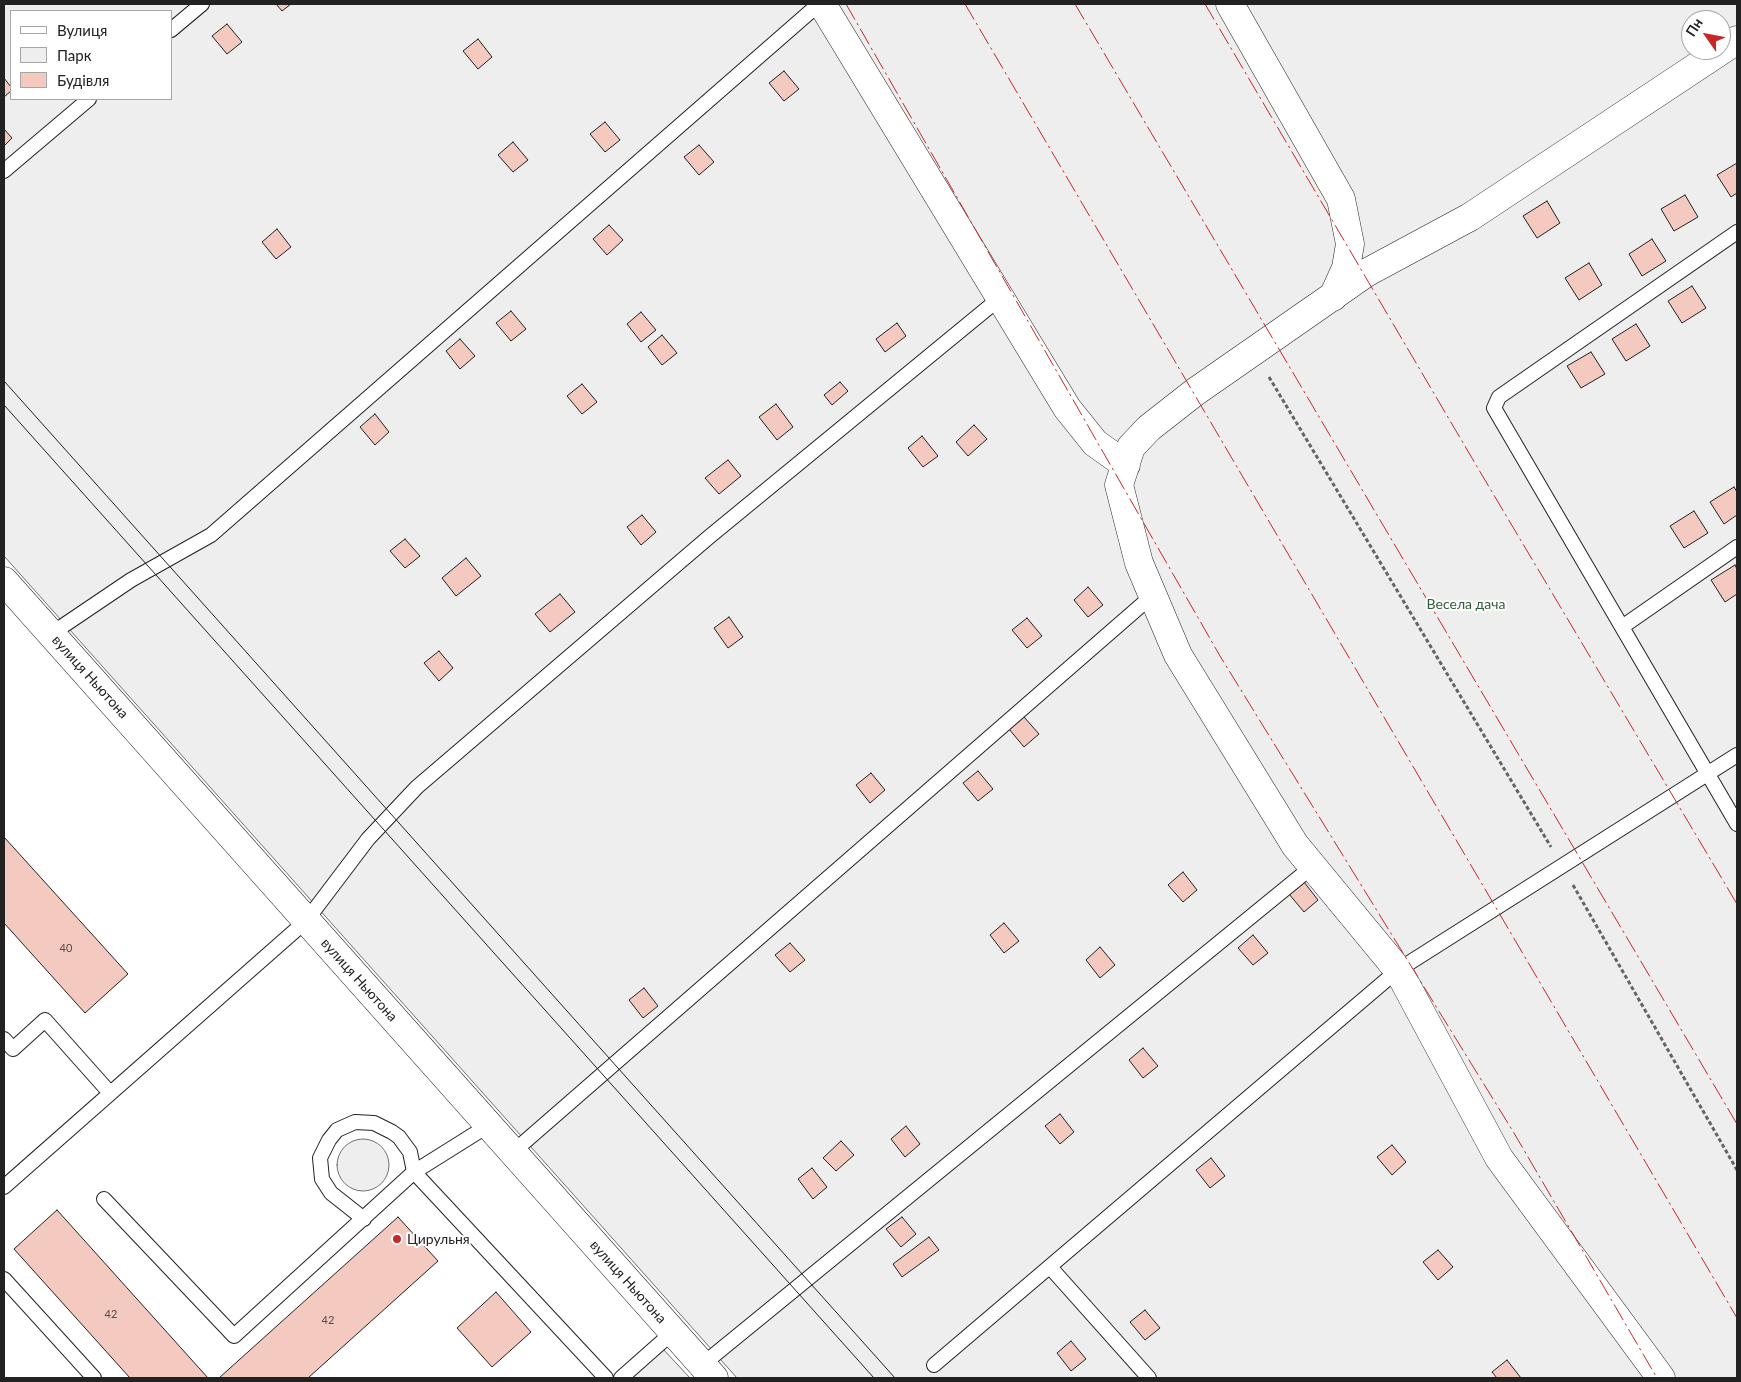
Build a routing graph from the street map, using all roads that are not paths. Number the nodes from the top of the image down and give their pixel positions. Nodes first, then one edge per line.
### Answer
1 (202, 4) edge
2 (820, 4) edge
3 (1230, 4) edge
4 (172, 29) edge
5 (1737, 40) edge
6 (88, 100) edge
7 (4, 171) edge
8 (1737, 232) edge
9 (1332, 296) junction
10 (1000, 298) junction
11 (1126, 465) junction
12 (1737, 547) edge
13 (4, 581) edge
14 (1153, 595) junction
15 (1622, 627) junction
16 (51, 634) junction
17 (1737, 755) edge
18 (1708, 774) junction
19 (1737, 824) edge
20 (1313, 866) junction
21 (306, 921) junction
22 (1398, 970) junction
23 (4, 1039) edge
24 (110, 1093) junction
25 (489, 1125) junction
26 (513, 1152) junction
27 (414, 1172) junction
28 (4, 1187) edge
29 (104, 1198) dead end
30 (364, 1219) junction
31 (1050, 1266) junction
32 (4, 1279) edge
33 (673, 1332) junction
34 (934, 1365) dead end
35 (708, 1371) edge
36 (94, 1378) edge
37 (606, 1378) edge
38 (621, 1378) edge
39 (1149, 1378) edge
40 (1660, 1378) edge

1 - 4 lane
2 - 10 street
2 - 16 lane
3 - 9 street
5 - 9 street
6 - 7 lane
8 - 15 lane
9 - 11 street
10 - 11 street
10 - 21 lane
11 - 14 street
12 - 15 lane
13 - 16 street, вулиця Ньютона
14 - 20 street
14 - 26 lane
15 - 18 lane
16 - 21 street, вулиця Ньютона
17 - 18 lane
18 - 19 lane
18 - 22 lane
20 - 22 street
20 - 35 lane
21 - 24 lane
21 - 25 street, вулиця Ньютона
22 - 31 lane
22 - 40 street
23 - 24 lane
24 - 28 lane
25 - 26 street, вулиця Ньютона
25 - 27 lane
26 - 33 street, вулиця Ньютона
27 - 30 lane
27 - 30 lane
27 - 37 lane
29 - 30 lane
31 - 34 lane
31 - 39 lane
32 - 36 lane
33 - 35 street, вулиця Ньютона
33 - 38 lane

